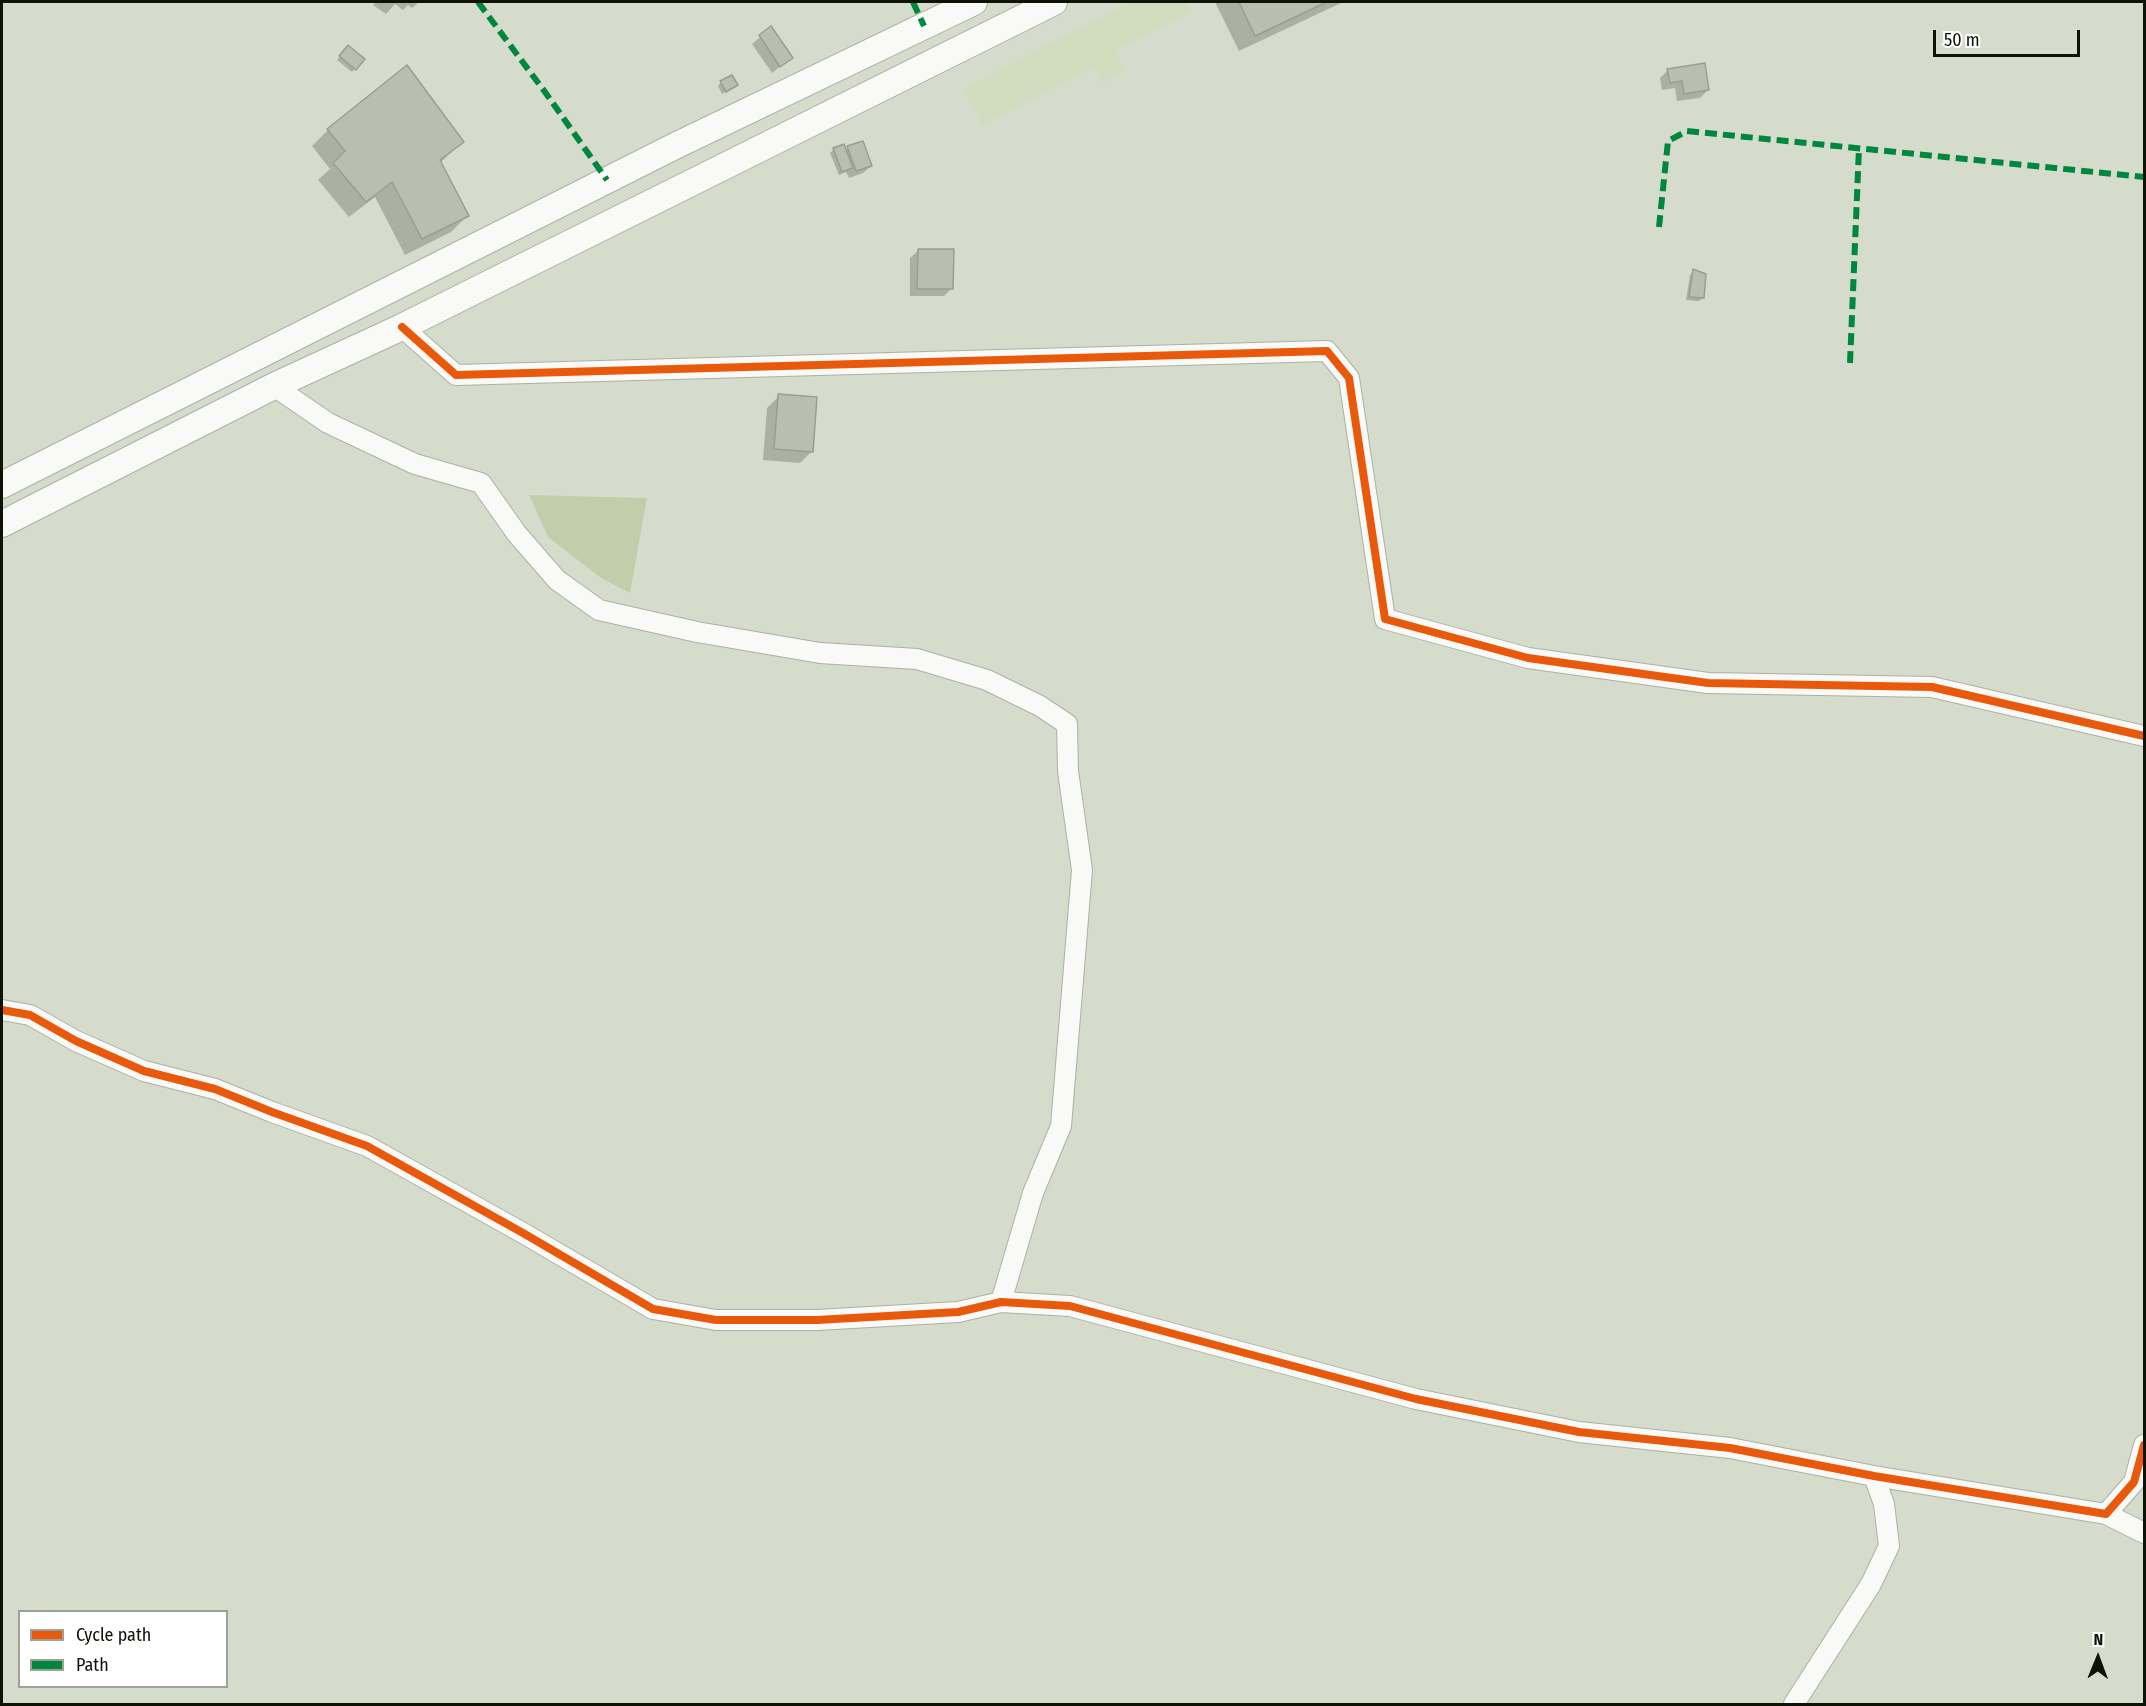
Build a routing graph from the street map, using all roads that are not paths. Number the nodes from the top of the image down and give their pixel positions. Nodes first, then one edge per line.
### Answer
1 (975, 2) edge
2 (1054, 2) edge
3 (402, 327) junction
4 (274, 386) junction
5 (2, 485) edge
6 (2, 524) edge
7 (2145, 736) edge
8 (2, 1010) edge
9 (1001, 1302) junction
10 (2145, 1446) edge
11 (1874, 1476) junction
12 (2106, 1514) junction
13 (2145, 1533) edge
14 (1794, 1704) edge

1 - 5 main road
2 - 3 main road
3 - 4 main road
3 - 7 street
4 - 6 main road
4 - 9 street
8 - 9 street
9 - 11 street
10 - 12 street
11 - 12 street
11 - 14 street
12 - 13 street

